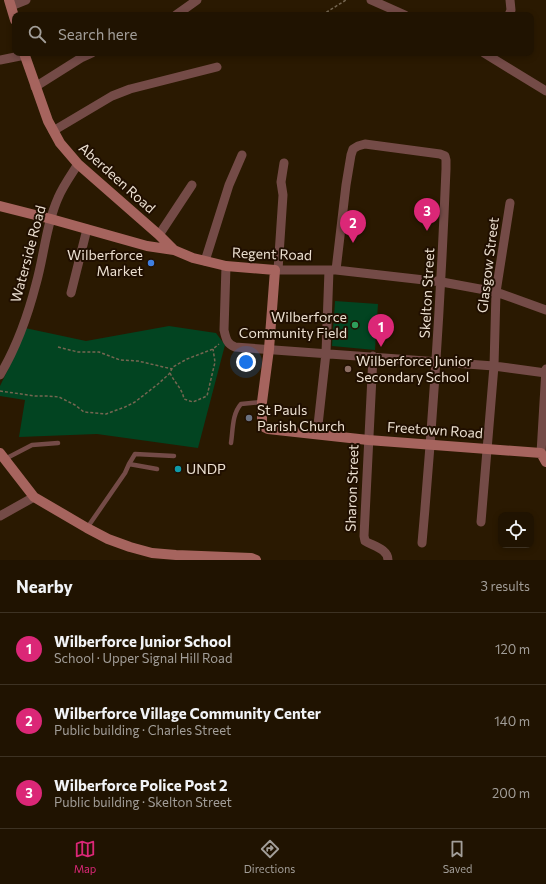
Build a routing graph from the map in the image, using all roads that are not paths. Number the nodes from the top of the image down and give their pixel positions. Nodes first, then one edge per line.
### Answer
1 (26, 0) edge
2 (197, 0) edge
3 (371, 0) edge
4 (510, 0) edge
5 (10, 3) edge
6 (180, 12) edge
7 (398, 12) edge
8 (510, 12) edge
9 (17, 56) edge
10 (26, 56) edge
11 (85, 56) edge
12 (496, 56) edge
13 (0, 60) edge
14 (218, 67) dead end
15 (35, 87) junction
16 (546, 91) edge
17 (53, 131) junction
18 (242, 155) dead end
19 (284, 163) dead end
20 (78, 164) junction
21 (192, 185) dead end
22 (510, 203) dead end
23 (0, 206) edge
24 (50, 219) junction
25 (87, 229) junction
26 (159, 235) junction
27 (174, 250) junction
28 (205, 262) junction
29 (226, 266) junction
30 (277, 270) junction
31 (333, 270) junction
32 (442, 282) junction
33 (496, 292) junction
34 (71, 293) dead end
35 (546, 310) edge
36 (269, 349) junction
37 (326, 353) junction
38 (373, 356) junction
39 (436, 362) junction
40 (494, 366) junction
41 (546, 369) edge
42 (546, 373) edge
43 (0, 375) edge
44 (262, 402) junction
45 (317, 434) junction
46 (368, 440) junction
47 (58, 443) dead end
48 (231, 443) dead end
49 (431, 444) junction
50 (487, 448) junction
51 (540, 453) junction
52 (2, 456) edge
53 (174, 456) dead end
54 (546, 462) edge
55 (129, 464) junction
56 (157, 469) dead end
57 (34, 497) junction
58 (0, 516) edge
59 (481, 522) dead end
60 (87, 528) junction
61 (422, 543) dead end
62 (256, 560) edge
63 (388, 560) edge

1 - 5 street
2 - 6 street
3 - 7 street
4 - 8 street
9 - 13 street
10 - 15 street, Aberdeen Road
11 - 15 street
12 - 16 street
14 - 17 street
15 - 17 street, Aberdeen Road
17 - 20 street, Aberdeen Road
18 - 28 street
19 - 30 street
20 - 24 street, Waterside Road
20 - 26 street, Aberdeen Road
21 - 26 street
22 - 33 street, Glasgow Street
23 - 24 street, Regent Road
24 - 25 street, Regent Road
24 - 43 street, Waterside Road
25 - 27 street, Regent Road
25 - 34 street
26 - 27 street, Aberdeen Road
27 - 28 street, Regent Road
28 - 29 street, Regent Road
29 - 30 street, Regent Road
29 - 36 street
30 - 31 street, Regent Road
30 - 36 street
31 - 32 street, Regent Road
31 - 32 street, Skelton Street
31 - 37 street
32 - 33 street, Regent Road
32 - 39 street, Skelton Street
33 - 35 street, Regent Road
33 - 40 street, Glasgow Street
36 - 37 street
36 - 44 street
37 - 38 street
37 - 45 street
38 - 39 street
38 - 46 street, Sharon Street
39 - 40 street
39 - 49 street, Skelton Street
40 - 42 street
40 - 50 street, Glasgow Street
41 - 42 street
42 - 51 street
44 - 45 street, Freetown Road
44 - 48 lane
45 - 46 street, Freetown Road
46 - 49 street, Freetown Road
46 - 63 street, Sharon Street
47 - 52 lane
49 - 50 street, Freetown Road
49 - 61 street, Skelton Street
50 - 51 street, Freetown Road
50 - 59 street, Glasgow Street
51 - 54 street
52 - 57 street
53 - 55 lane
55 - 56 lane
55 - 60 lane
57 - 58 street
57 - 60 street
60 - 62 street

